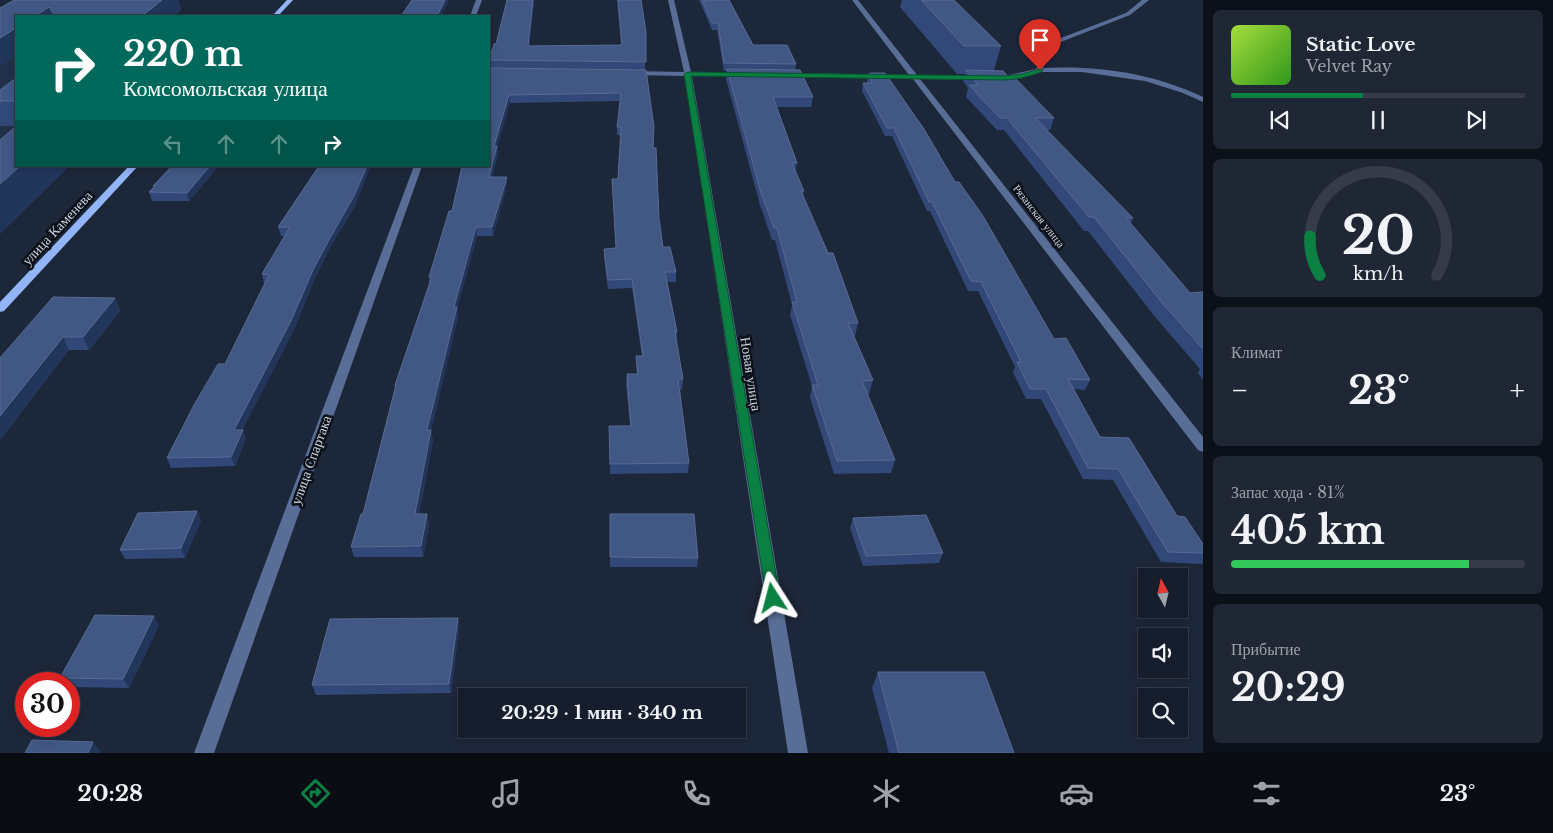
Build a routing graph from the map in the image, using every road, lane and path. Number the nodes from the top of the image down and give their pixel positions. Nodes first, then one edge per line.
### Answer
1 (290, 0) edge
2 (479, 0) edge
3 (671, 0) edge
4 (855, 0) edge
5 (1146, 0) edge
6 (276, 15) edge
7 (473, 15) edge
8 (1040, 70) junction
9 (618, 73) edge
10 (688, 74) junction
11 (757, 75) edge
12 (776, 75) edge
13 (915, 77) junction
14 (1203, 100) edge
15 (133, 167) edge
16 (418, 167) edge
17 (0, 309) edge
18 (1203, 447) edge
19 (204, 753) edge
20 (798, 753) edge

1 - 6 main road
2 - 7 street
3 - 10 street, Новая улица
4 - 13 street, Рязанская улица
5 - 8 street
8 - 13 street
8 - 14 street
9 - 10 street
10 - 11 street
10 - 20 street, Новая улица
12 - 13 street
13 - 18 street, Рязанская улица
15 - 17 main road, улица Каменева
16 - 19 street, улица Спартака

